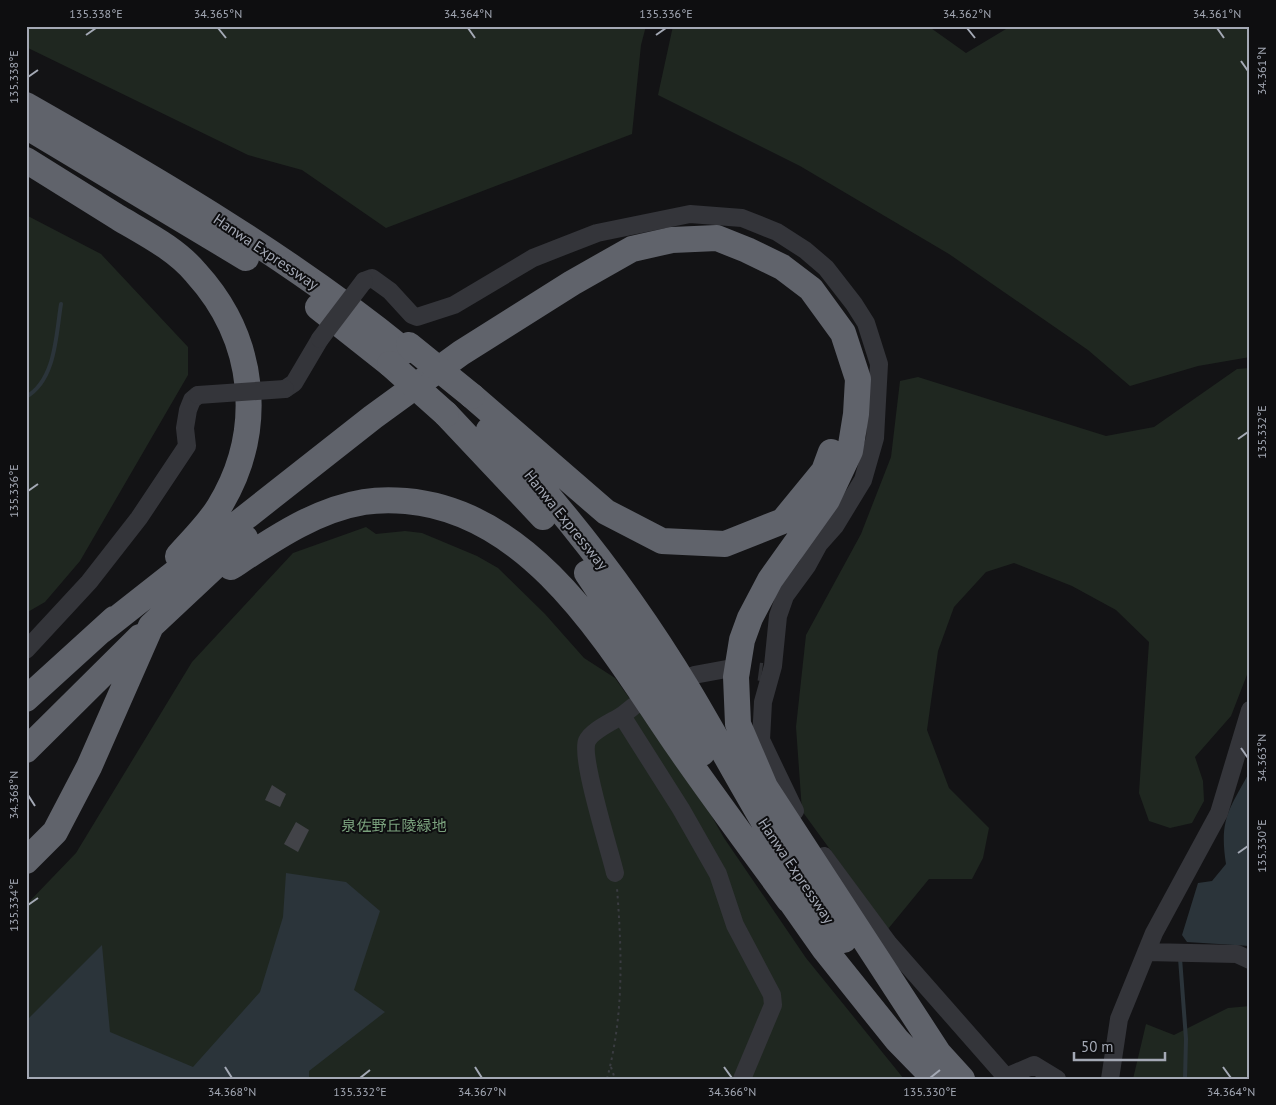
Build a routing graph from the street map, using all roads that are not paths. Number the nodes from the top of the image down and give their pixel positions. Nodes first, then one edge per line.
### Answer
1 (26, 105) edge
2 (26, 126) edge
3 (26, 160) edge
4 (229, 236) junction
5 (401, 353) junction
6 (459, 404) junction
7 (159, 618) junction
8 (101, 631) junction
9 (26, 650) edge
10 (732, 668) tunnel mouth
11 (694, 675) dead end
12 (50, 679) junction
13 (26, 693) edge
14 (26, 699) edge
15 (1250, 710) edge
16 (26, 750) edge
17 (26, 861) edge
18 (615, 873) road end
19 (789, 900) junction
20 (838, 935) junction
21 (1151, 952) junction
22 (1250, 960) edge
23 (938, 1068) edge
24 (742, 1079) edge
25 (962, 1079) edge
26 (1058, 1079) edge
27 (1110, 1079) edge

1 - 4 highway, Hanwa Expressway
2 - 4 highway, Hanwa Expressway
3 - 8 highway
4 - 5 highway, Hanwa Expressway
4 - 5 highway, Hanwa Expressway
5 - 6 highway, Hanwa Expressway, bridge
6 - 7 highway
6 - 19 highway, Hanwa Expressway
6 - 20 highway, Hanwa Expressway
7 - 16 highway
7 - 17 highway
7 - 19 highway
8 - 12 highway
8 - 20 highway
9 - 26 street, bridge
10 - 11 street
12 - 13 highway
12 - 14 highway
15 - 21 street
18 - 24 street
19 - 20 highway, Hanwa Expressway
20 - 23 highway
20 - 23 highway, Hanwa Expressway
21 - 22 street
21 - 27 street
23 - 25 highway, Hanwa Expressway

